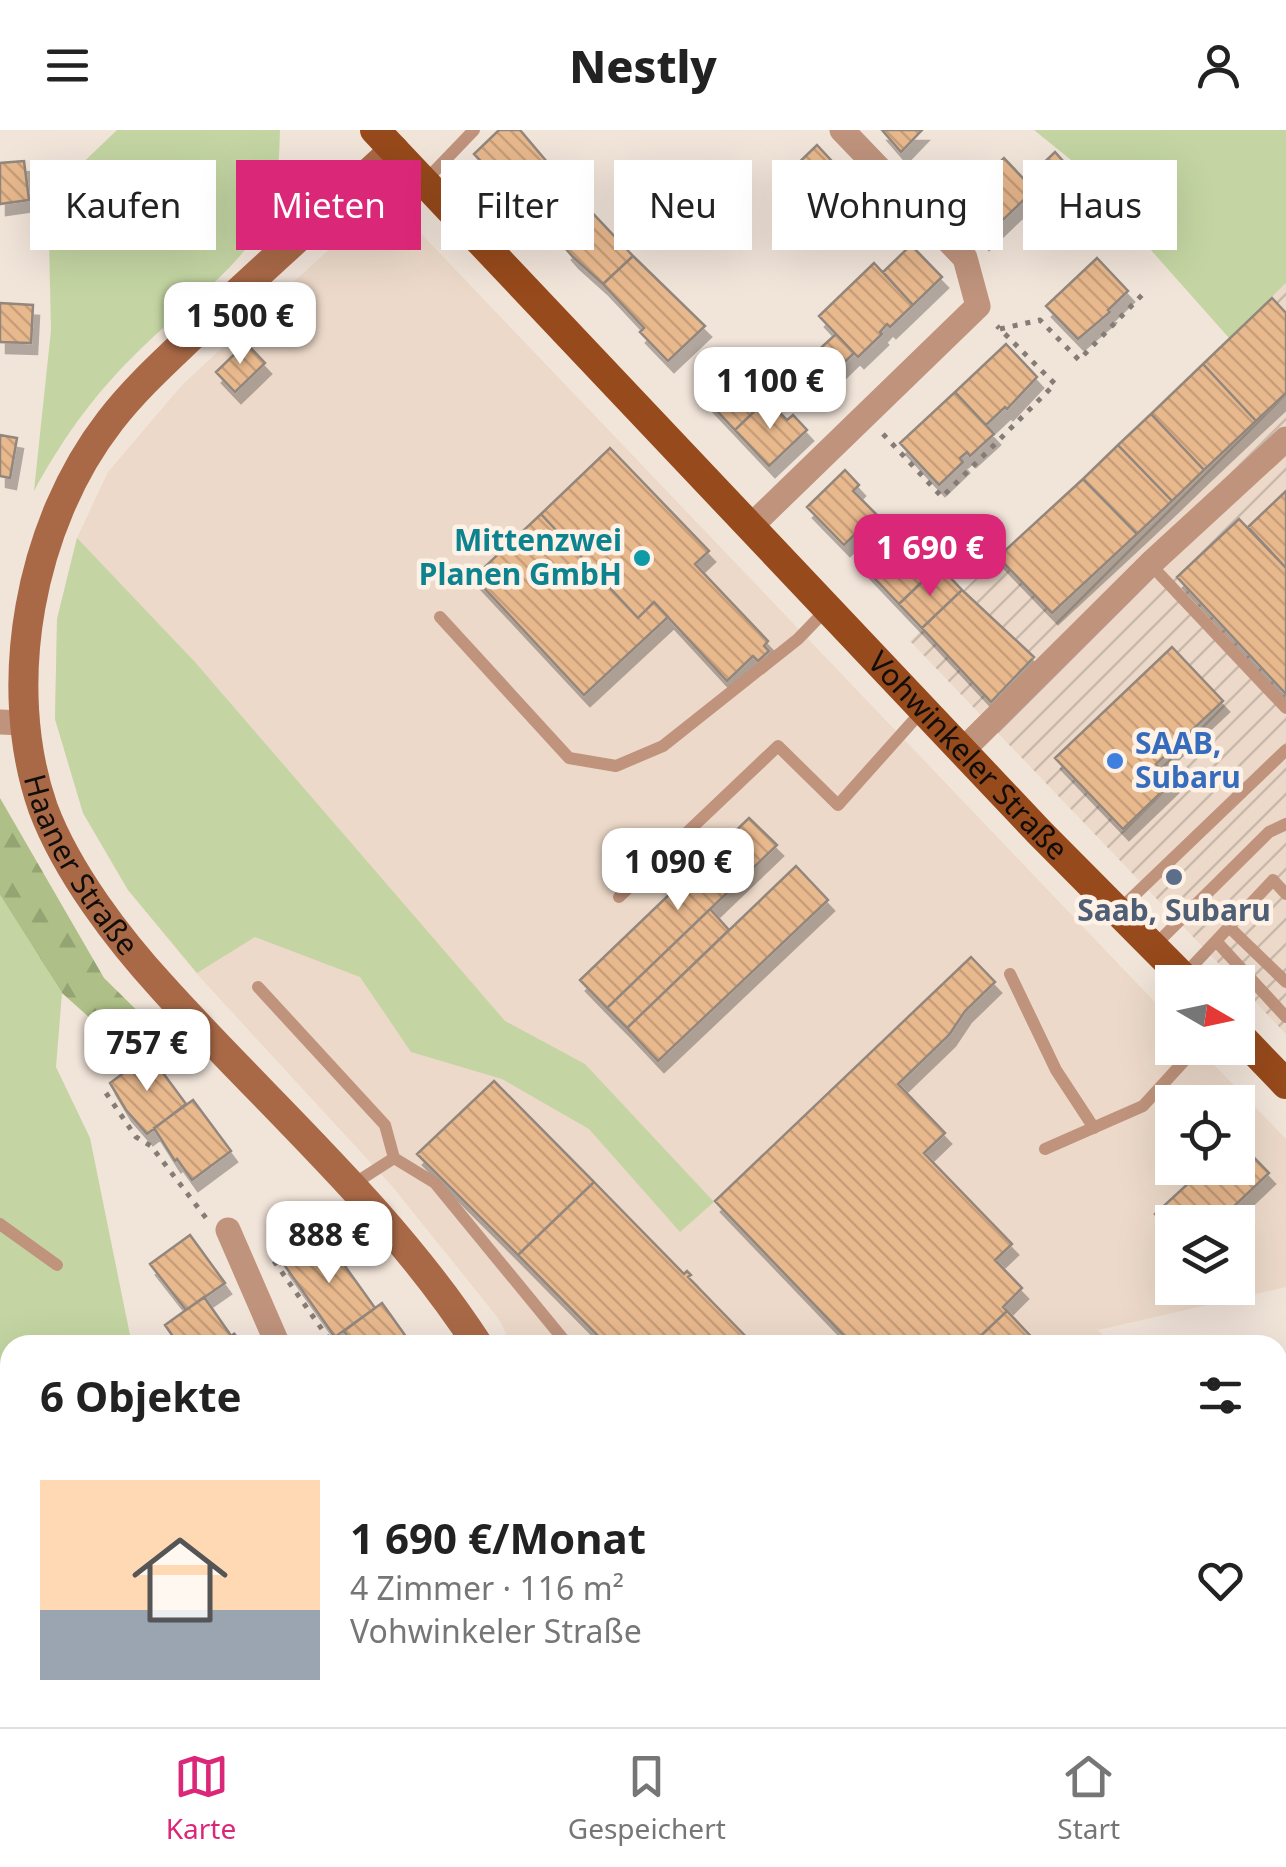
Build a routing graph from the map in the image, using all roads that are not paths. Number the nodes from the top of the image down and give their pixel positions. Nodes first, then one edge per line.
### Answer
1 (474, 130) edge
2 (842, 130) edge
3 (384, 140) edge
4 (424, 182) junction
5 (1286, 439) edge
6 (750, 527) junction
7 (1150, 564) junction
8 (828, 608) junction
9 (440, 617) dead end
10 (1286, 708) edge
11 (923, 709) junction
12 (11, 722) edge
13 (963, 750) junction
14 (1286, 750) edge
15 (1286, 824) edge
16 (1286, 894) edge
17 (619, 898) dead end
18 (1118, 911) junction
19 (1228, 927) junction
20 (1216, 941) junction
21 (1152, 947) junction
22 (1170, 965) edge
23 (1197, 965) edge
24 (1010, 974) dead end
25 (1286, 982) edge
26 (258, 987) dead end
27 (1286, 1017) edge
28 (1255, 1052) edge
29 (1180, 1065) edge
30 (1286, 1084) edge
31 (1094, 1128) junction
32 (1045, 1149) dead end
33 (394, 1158) junction
34 (350, 1186) junction
35 (0, 1224) edge
36 (228, 1230) road end
37 (57, 1265) dead end
38 (274, 1335) edge
39 (471, 1335) edge
40 (560, 1335) edge

1 - 4 lane
2 - 6 street
3 - 4 main road, Vohwinkeler Straße
3 - 12 main road, Haaner Straße
4 - 6 main road, Vohwinkeler Straße
5 - 7 street
6 - 8 main road, Vohwinkeler Straße
7 - 10 lane
7 - 13 street
8 - 9 lane
8 - 11 main road, Vohwinkeler Straße
11 - 13 main road, Vohwinkeler Straße
11 - 17 lane
12 - 34 main road, Haaner Straße
13 - 18 main road, Vohwinkeler Straße
14 - 18 lane
15 - 21 lane
16 - 19 lane
18 - 21 main road, Vohwinkeler Straße
19 - 20 lane
19 - 25 lane
20 - 23 lane
20 - 27 lane
21 - 22 main road, Vohwinkeler Straße
24 - 31 lane
26 - 33 lane
28 - 30 main road
29 - 31 lane
31 - 32 lane
33 - 34 lane
33 - 40 lane
34 - 39 main road, Haaner Straße
35 - 37 lane
36 - 38 street

